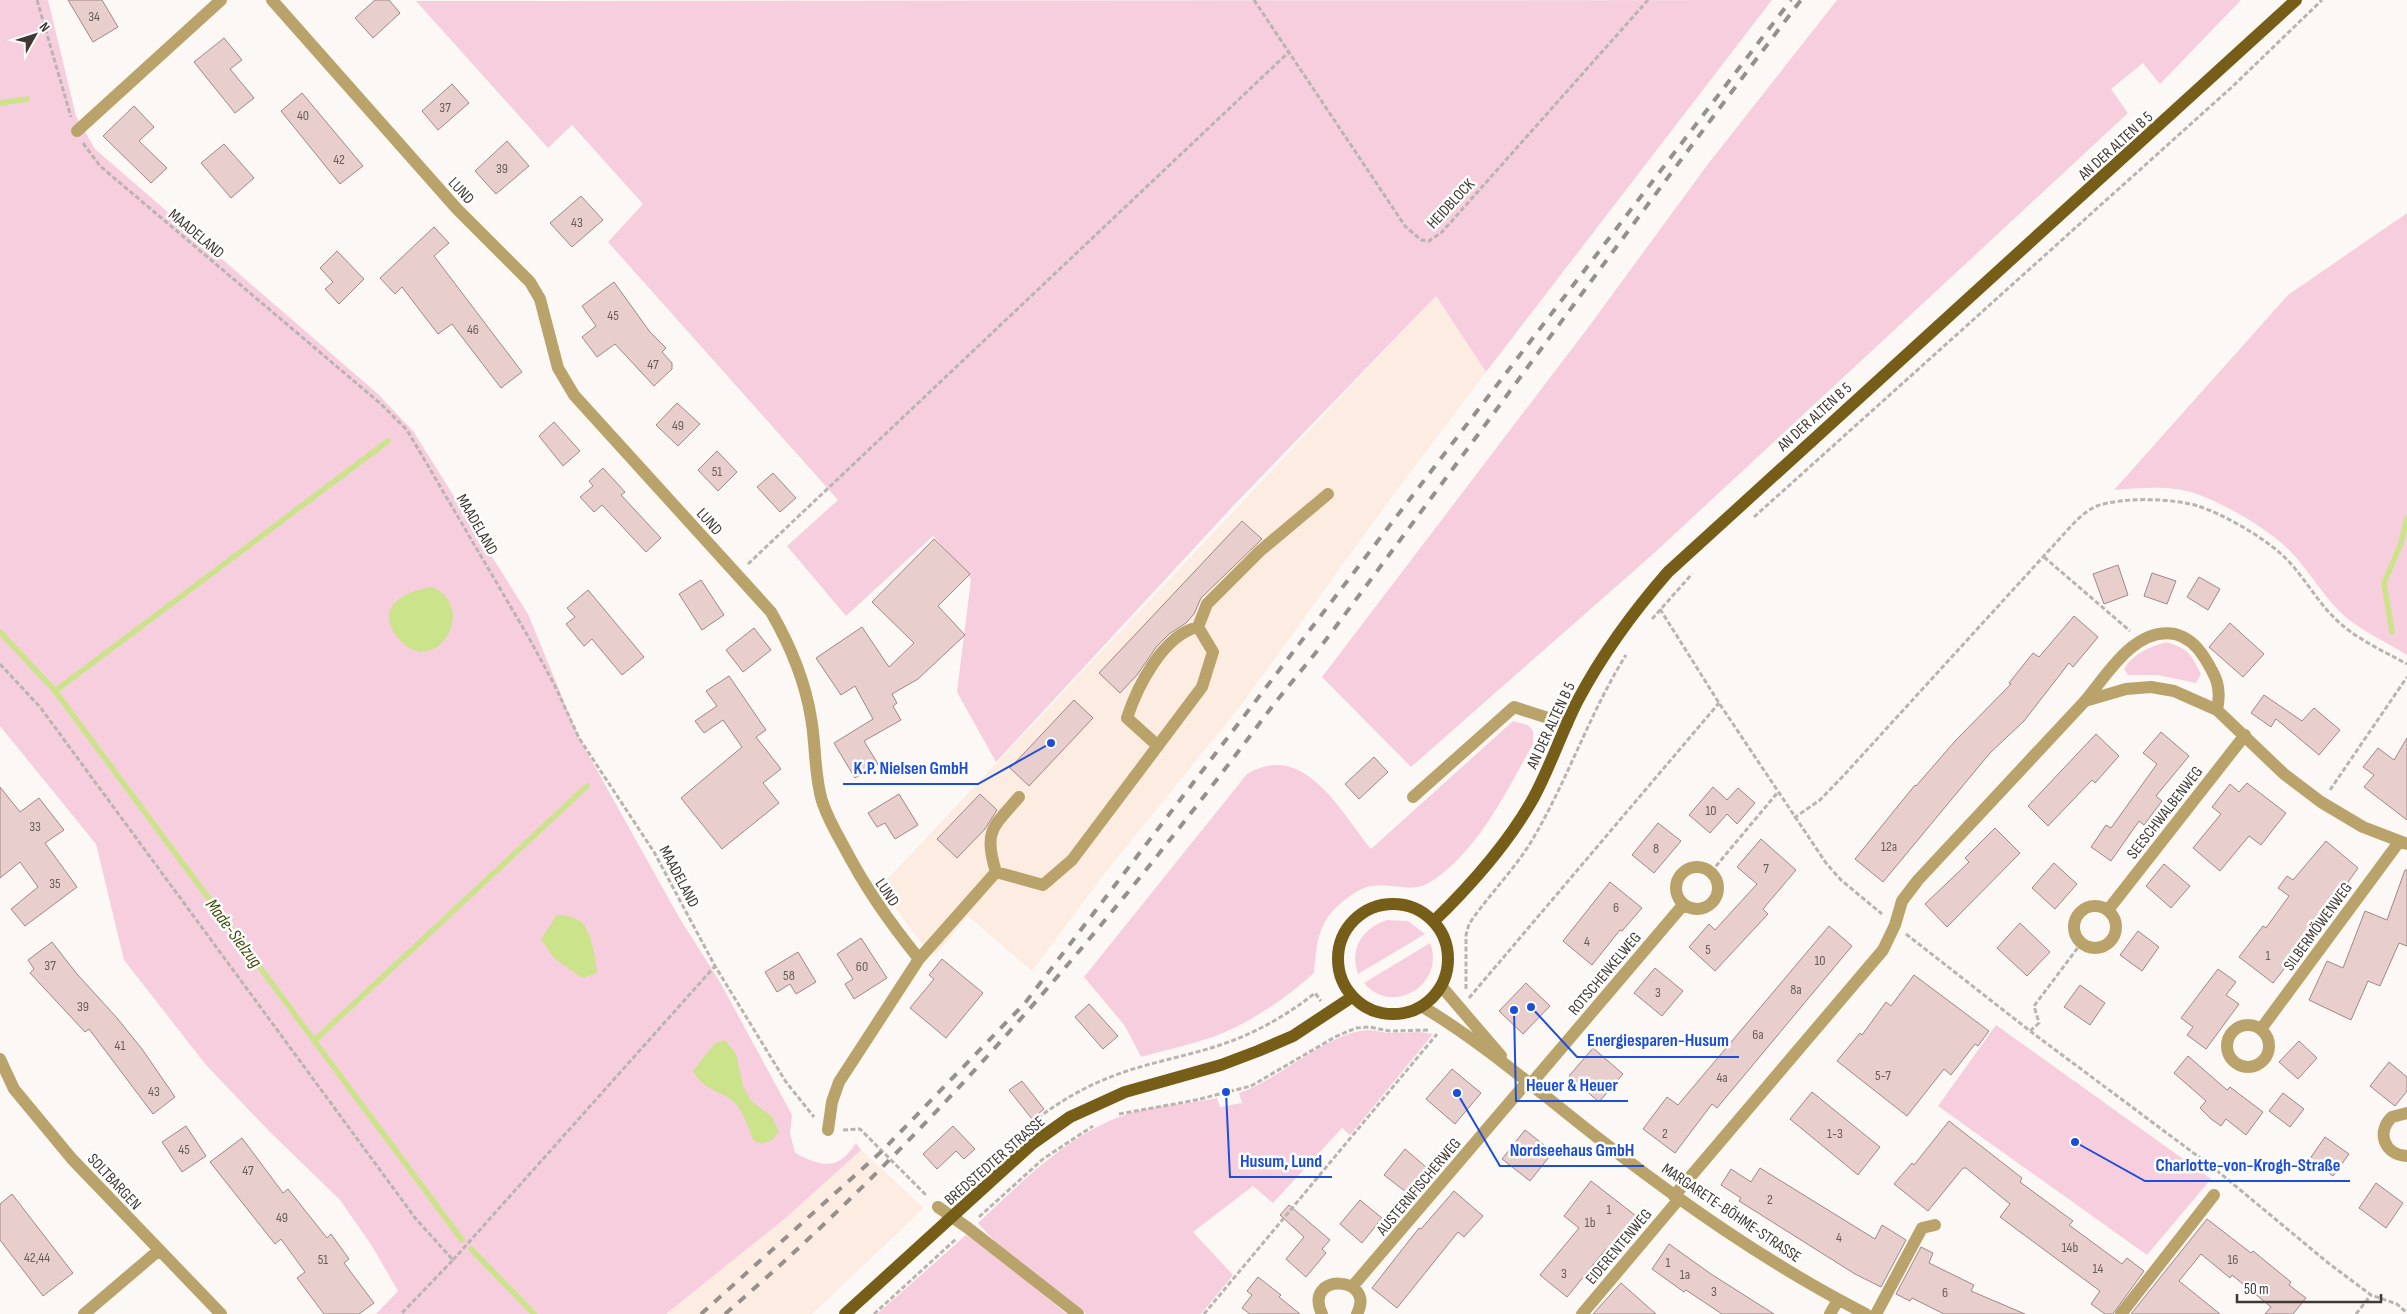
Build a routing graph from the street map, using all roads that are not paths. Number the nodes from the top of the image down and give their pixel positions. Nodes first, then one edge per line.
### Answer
1 (221, 0) edge
2 (272, 0) edge
3 (2296, 0) edge
4 (77, 131) road end
5 (1328, 494) dead end
6 (1198, 627) junction
7 (2085, 701) junction
8 (2217, 710) junction
9 (1567, 724) junction
10 (2245, 735) junction
11 (1158, 746) junction
12 (1019, 797) dead end
13 (1413, 797) dead end
14 (2403, 843) edge
15 (996, 872) junction
16 (1683, 905) junction
17 (2108, 910) junction
18 (1434, 921) junction
19 (919, 959) junction
20 (1442, 987) junction
21 (1352, 997) junction
22 (1422, 1007) junction
23 (2261, 1029) dead end
24 (0, 1060) edge
25 (1516, 1073) junction
26 (1529, 1084) junction
27 (2407, 1113) edge
28 (828, 1130) road end
29 (2407, 1156) edge
30 (2214, 1195) dead end
31 (1676, 1197) junction
32 (938, 1207) road end
33 (952, 1217) junction
34 (1935, 1225) dead end
35 (158, 1250) junction
36 (1352, 1288) junction
37 (1838, 1300) junction
38 (84, 1314) edge
39 (221, 1314) edge
40 (845, 1314) edge
41 (1078, 1314) edge
42 (1322, 1314) edge
43 (1357, 1314) edge
44 (1582, 1314) edge
45 (1830, 1314) edge
46 (1866, 1314) edge
47 (1876, 1314) edge
48 (2120, 1314) edge

1 - 4 street
2 - 19 street, LUND
3 - 9 main road, AN DER ALTEN B 5
5 - 6 street
6 - 11 street
6 - 11 street
7 - 8 street
7 - 8 street, EIDERENTENWEG
7 - 31 street, EIDERENTENWEG
8 - 10 street
9 - 13 street
9 - 18 main road, AN DER ALTEN B 5
10 - 14 street
10 - 17 street, SEESCHWALBENWEG
11 - 15 street
12 - 15 street
14 - 23 street, SILBERMÖWENWEG
15 - 19 street
16 - 16 street
16 - 26 street, ROTSCHENKELWEG
17 - 17 street
18 - 20 main road
18 - 21 main road
19 - 28 street
20 - 22 main road
20 - 25 street, MARGARETE-BÖHME-STRASSE
21 - 22 main road
21 - 33 main road, BREDSTEDTER STRASSE
22 - 25 street, MARGARETE-BÖHME-STRASSE
24 - 35 street, SOLTBARGEN
25 - 26 street, MARGARETE-BÖHME-STRASSE
26 - 31 street, MARGARETE-BÖHME-STRASSE
26 - 36 street, AUSTERNFISCHERWEG
27 - 29 street
30 - 48 street
31 - 37 street, MARGARETE-BÖHME-STRASSE
31 - 44 street, EIDERENTENWEG
32 - 33 street
33 - 40 main road, BREDSTEDTER STRASSE
33 - 41 street
34 - 47 street
35 - 38 street
35 - 39 street, SOLTBARGEN
36 - 42 street
36 - 43 street
37 - 45 street
37 - 46 street, MARGARETE-BÖHME-STRASSE

